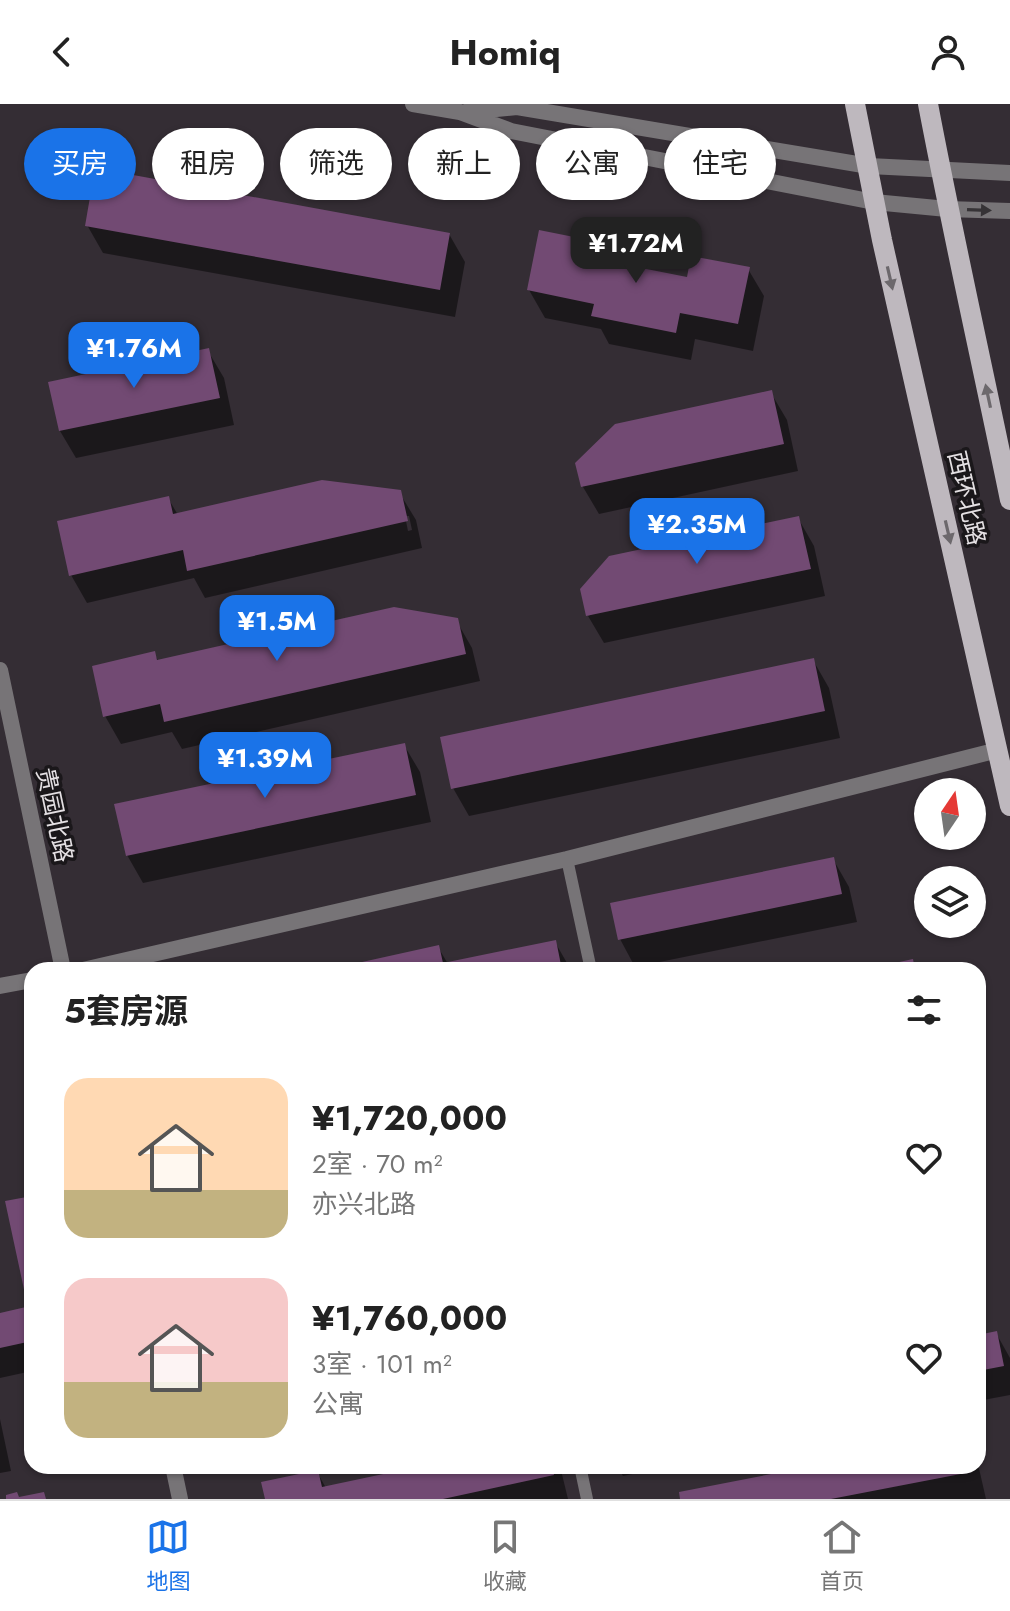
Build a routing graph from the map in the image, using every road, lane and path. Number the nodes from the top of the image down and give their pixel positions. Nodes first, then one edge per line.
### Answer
1 (413, 104) edge
2 (855, 104) edge
3 (928, 104) edge
4 (460, 112) junction
5 (869, 166) junction
6 (940, 169) junction
7 (1010, 173) edge
8 (874, 202) junction
9 (947, 209) junction
10 (1010, 211) edge
11 (1010, 500) edge
12 (0, 670) edge
13 (998, 750) junction
14 (1010, 806) edge
15 (567, 859) junction
16 (61, 962) edge
17 (118, 962) edge
18 (589, 962) edge
19 (24, 982) edge
20 (0, 986) edge
21 (175, 1474) edge
22 (582, 1474) edge
23 (180, 1499) edge
24 (587, 1499) edge

1 - 4 street
2 - 5 main road, 西环北路
3 - 6 main road, 西环北路
4 - 5 street
4 - 8 street
5 - 6 street
5 - 8 main road, 西环北路
6 - 7 street
6 - 9 main road, 西环北路
8 - 9 street
8 -> 13 main road, 西环北路
9 -> 10 street
11 -> 9 main road, 西环北路
12 - 16 street, 贵园北路
13 - 14 main road, 西环北路
13 - 15 street
15 - 17 street
15 - 18 lane
19 - 20 street
21 - 23 street
22 - 24 lane

